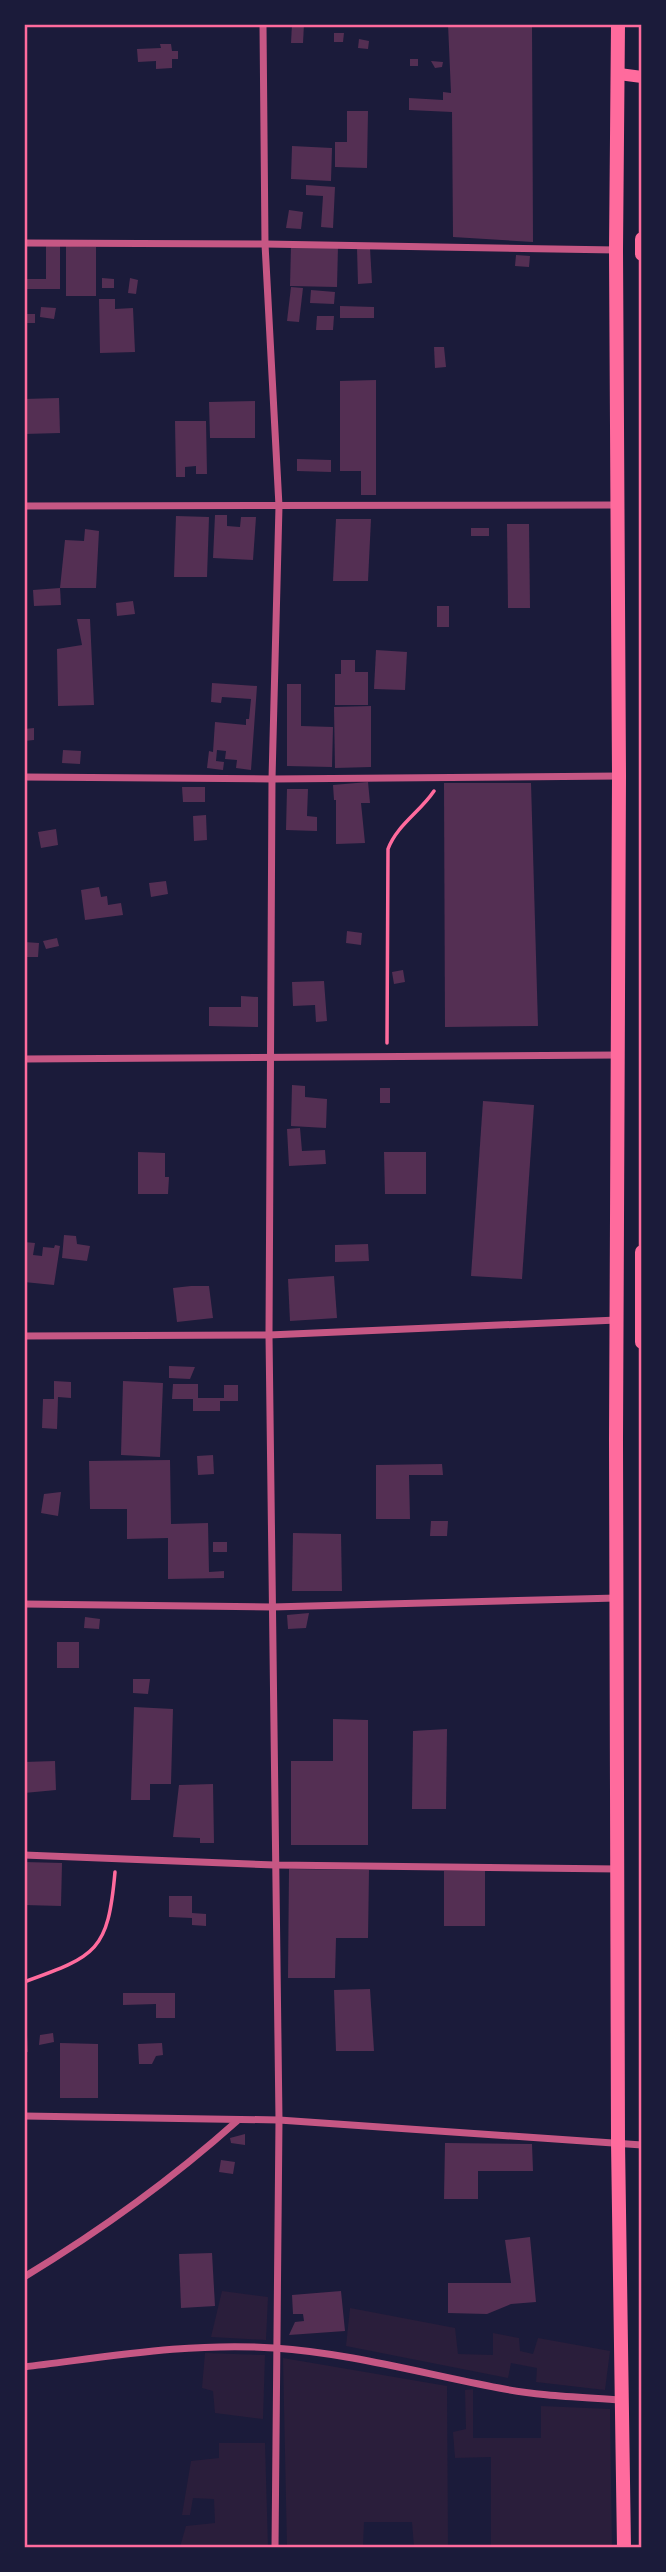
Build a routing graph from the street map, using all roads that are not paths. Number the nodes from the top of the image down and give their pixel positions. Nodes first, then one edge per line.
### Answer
1 (263, 24) edge
2 (618, 24) edge
3 (619, 74) junction
4 (642, 77) edge
5 (642, 239) edge
6 (24, 243) edge
7 (265, 244) junction
8 (616, 250) junction
9 (642, 254) edge
10 (617, 505) junction
11 (24, 506) edge
12 (279, 506) junction
13 (620, 776) junction
14 (24, 777) edge
15 (272, 779) junction
16 (618, 1055) junction
17 (270, 1057) junction
18 (24, 1059) edge
19 (642, 1252) edge
20 (641, 1316) edge
21 (617, 1320) junction
22 (268, 1335) junction
23 (24, 1336) edge
24 (642, 1342) edge
25 (618, 1598) junction
26 (24, 1604) edge
27 (271, 1607) junction
28 (24, 1855) edge
29 (275, 1865) junction
30 (618, 1869) junction
31 (24, 2116) edge
32 (279, 2120) junction
33 (237, 2121) junction
34 (618, 2143) junction
35 (642, 2145) edge
36 (24, 2277) edge
37 (275, 2348) junction
38 (24, 2367) edge
39 (621, 2400) junction
40 (275, 2547) edge
41 (624, 2547) edge

1 - 7 street
2 - 3 highway
3 - 4 main road
3 - 8 highway
5 - 9 highway
6 - 7 street
7 - 8 street
7 - 12 street
8 - 10 highway
10 - 12 street
10 - 13 highway
11 - 12 street
12 - 15 street
13 - 15 street
13 - 16 highway
14 - 15 street
15 - 17 street
16 - 17 street
16 - 21 highway
17 - 18 street
17 - 22 street
19 - 20 highway
20 - 24 highway
21 - 22 street
21 - 25 highway
22 - 23 street
22 - 27 street
25 - 27 street
25 - 30 highway
26 - 27 street
27 - 29 street
28 - 29 street
29 - 30 street
29 - 32 street
30 - 34 highway
31 - 33 street
32 - 33 street
32 - 34 street
32 - 37 street
33 - 36 street
34 - 35 street
34 - 39 highway
37 - 38 street
37 - 39 street
37 - 40 street
39 - 41 highway

